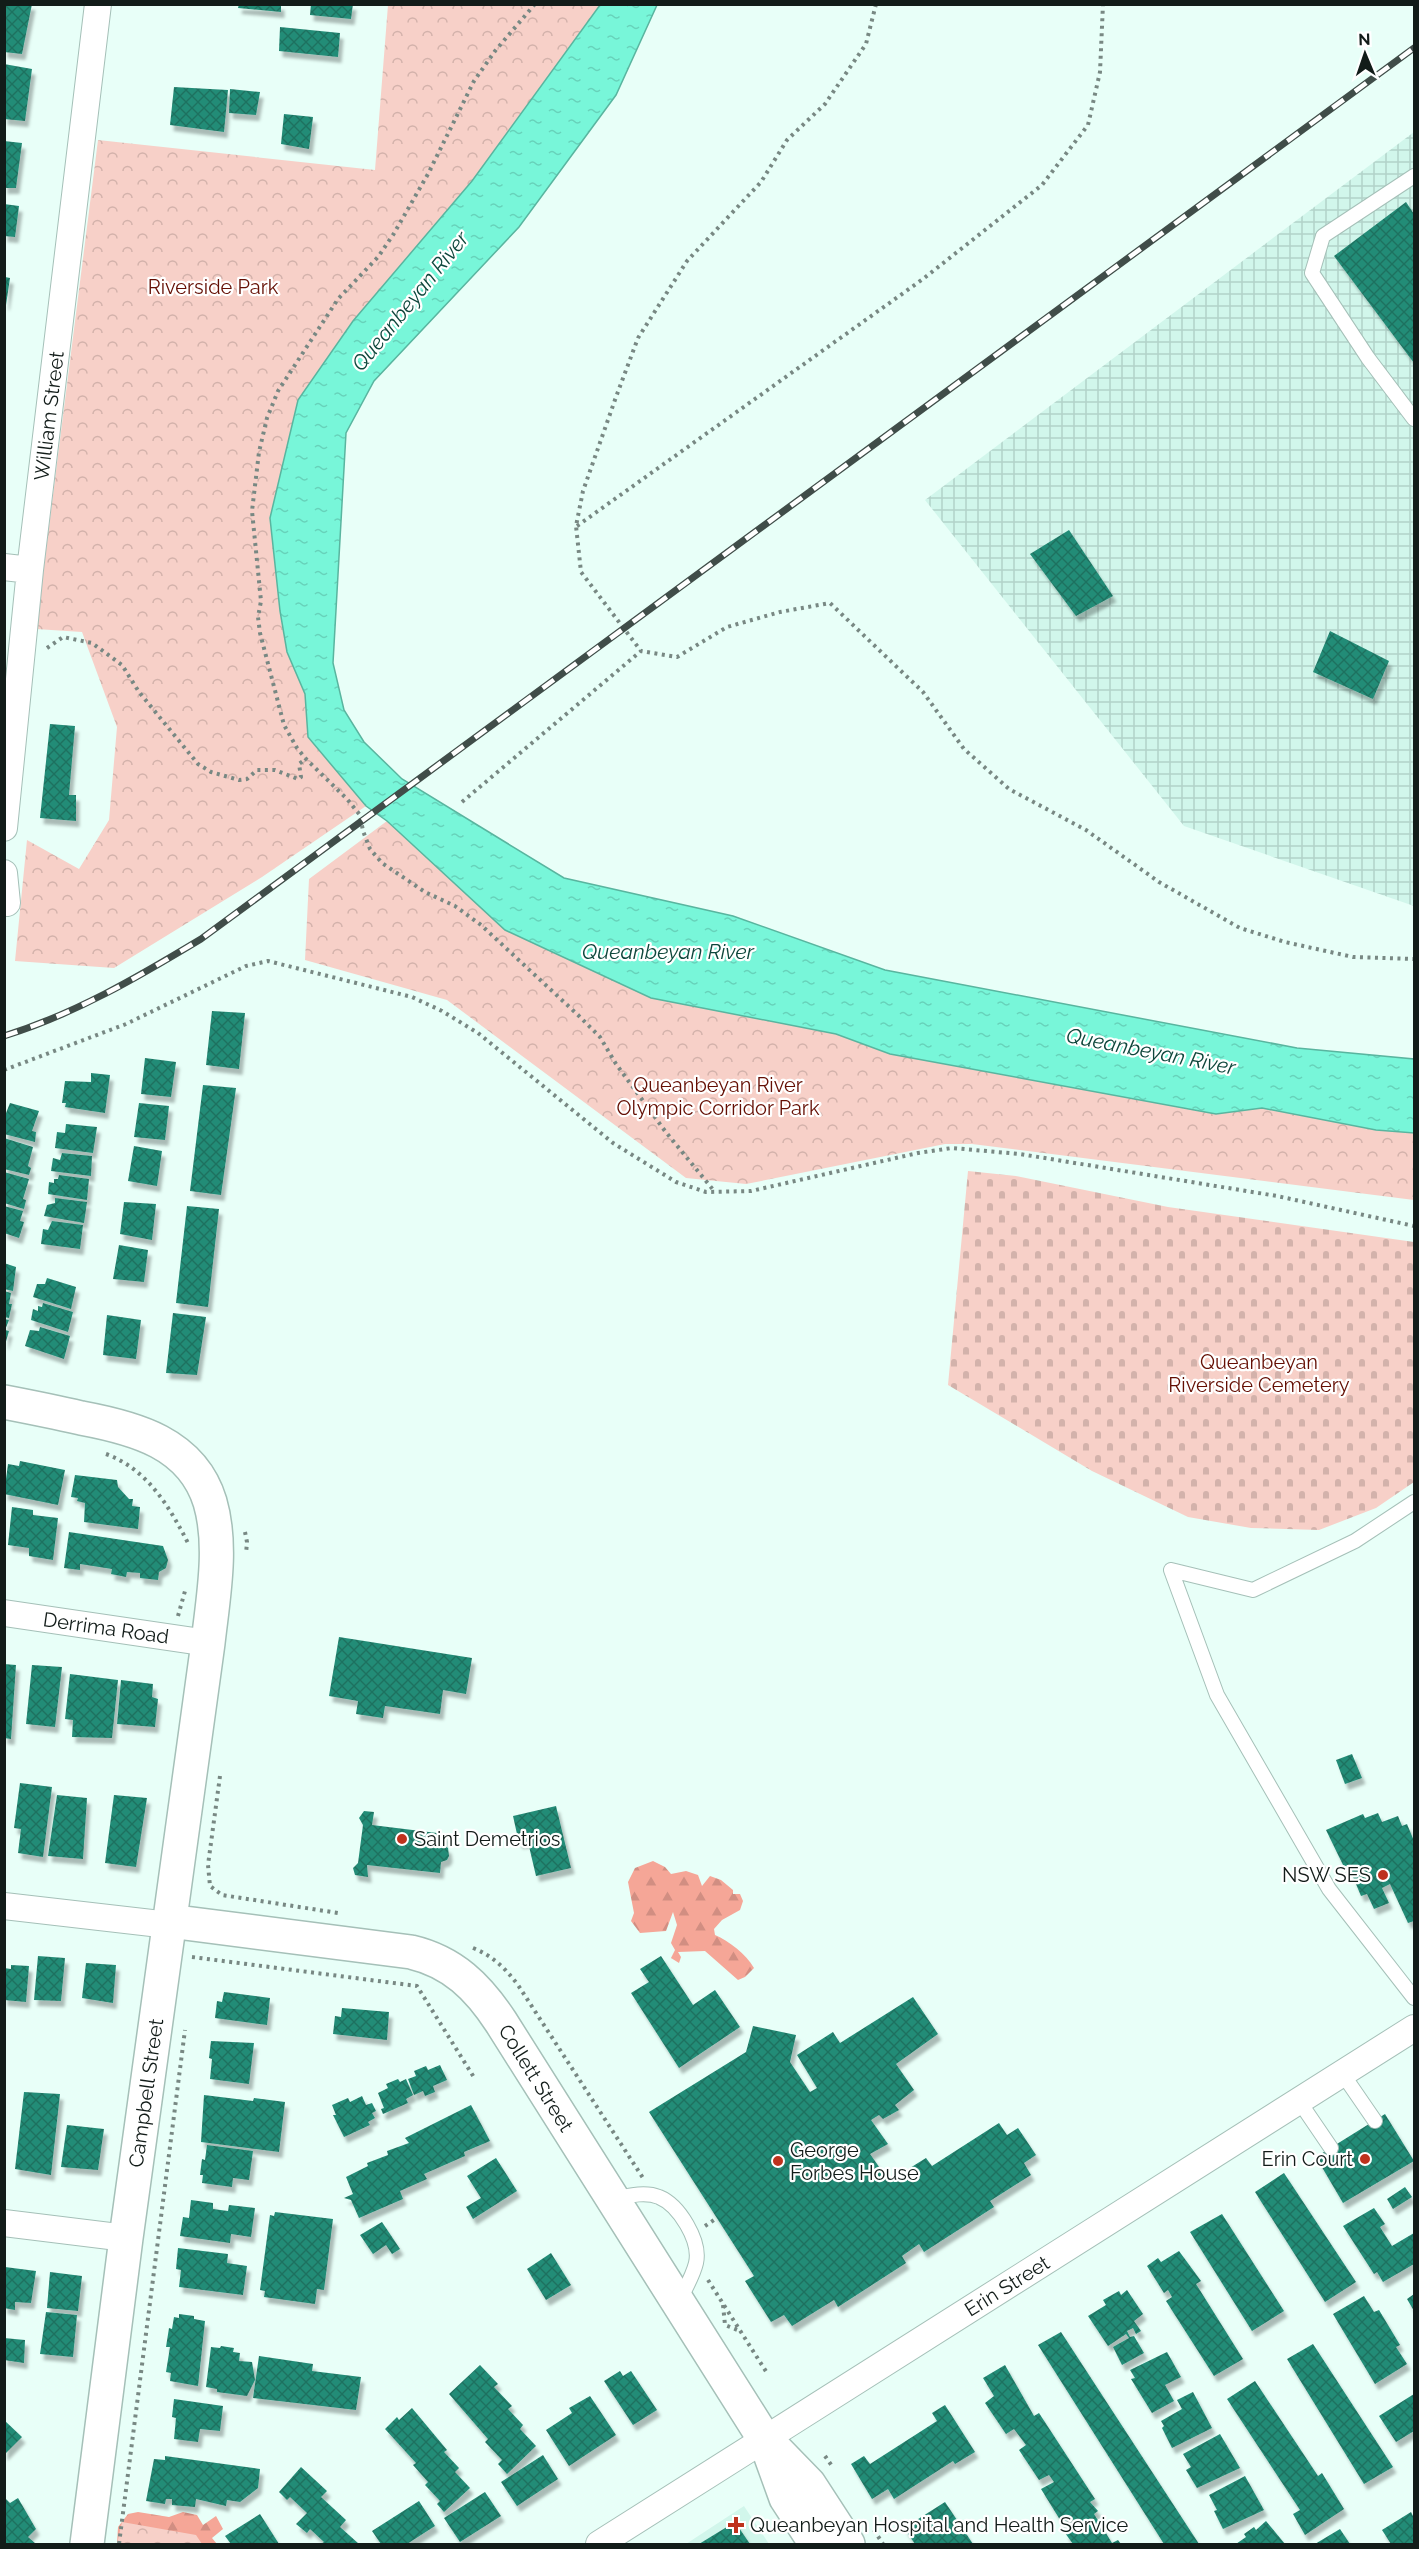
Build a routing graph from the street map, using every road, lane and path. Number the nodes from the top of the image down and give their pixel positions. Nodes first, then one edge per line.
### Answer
1 (98, 4) edge
2 (535, 4) edge
3 (876, 4) edge
4 (1103, 4) edge
5 (1414, 176) edge
6 (1414, 419) edge
7 (576, 526) junction
8 (4, 567) edge
9 (30, 570) junction
10 (641, 651) junction
11 (21, 665) junction
12 (306, 759) junction
13 (462, 802) dead end
14 (4, 828) edge
15 (4, 873) edge
16 (7, 903) dead end
17 (1414, 959) edge
18 (4, 1070) edge
19 (715, 1193) junction
20 (1414, 1226) edge
21 (4, 1402) edge
22 (99, 1451) dead end
23 (1414, 1502) edge
24 (243, 1525) dead end
25 (190, 1553) dead end
26 (245, 1560) dead end
27 (187, 1583) dead end
28 (4, 1613) edge
29 (193, 1640) junction
30 (221, 1766) dead end
31 (4, 1906) edge
32 (345, 1914) dead end
33 (178, 1945) junction
34 (464, 1945) dead end
35 (1414, 1998) edge
36 (185, 2024) dead end
37 (1411, 2037) edge
38 (1342, 2073) junction
39 (475, 2079) dead end
40 (1299, 2101) junction
41 (1375, 2121) dead end
42 (1331, 2148) dead end
43 (646, 2183) dead end
44 (613, 2199) junction
45 (4, 2223) edge
46 (126, 2238) junction
47 (705, 2276) dead end
48 (678, 2302) junction
49 (723, 2304) junction
50 (740, 2331) junction
51 (767, 2373) dead end
52 (765, 2440) junction
53 (87, 2544) edge
54 (119, 2544) edge
55 (599, 2544) edge
56 (816, 2544) edge
57 (848, 2544) edge

1 - 9 street, William Street
2 - 12 path
3 - 7 path
4 - 7 path
5 - 6 lane
7 - 10 path
8 - 9 street
9 - 11 street, William Street
10 - 13 path
10 - 17 path
11 - 12 path
11 - 14 street, William Street
12 - 19 path
15 - 16 street
18 - 19 path
19 - 20 path
21 - 29 street, Campbell Street
22 - 25 path
23 - 35 lane
24 - 26 path
27 - 29 path
28 - 29 street, Derrima Road
29 - 33 street, Campbell Street
30 - 32 path
31 - 33 street, Collett Street
33 - 39 path
33 - 44 street, Collett Street
33 - 46 street, Campbell Street
34 - 43 path
36 - 54 path
37 - 38 street, Erin Street
38 - 40 street, Erin Street
38 - 41 lane
40 - 42 lane
40 - 52 street, Erin Street
44 - 48 street, Collett Street
44 - 48 lane
45 - 46 street
46 - 53 street, Campbell Street
47 - 49 path
48 - 52 street, Collett Street
49 - 50 path
49 - 50 path
50 - 51 path
52 - 55 street, Erin Street
52 - 56 street, Collett Street
52 - 57 street, Collett Street

